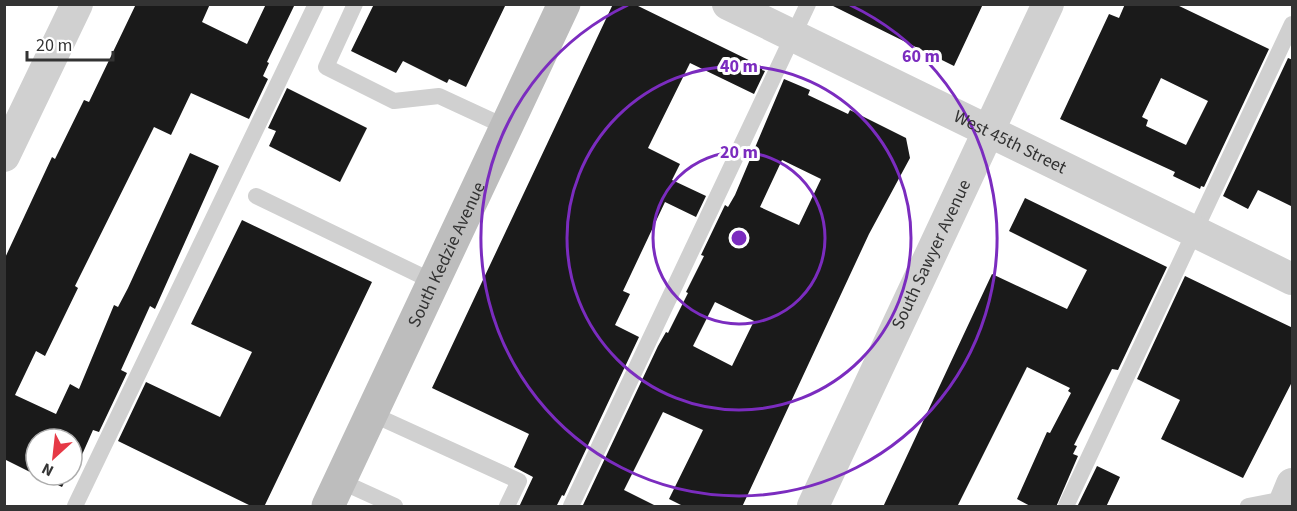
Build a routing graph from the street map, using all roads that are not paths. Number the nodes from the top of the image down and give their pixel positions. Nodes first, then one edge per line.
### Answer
1 (77, 4) edge
2 (316, 4) edge
3 (355, 4) edge
4 (564, 4) edge
5 (728, 4) edge
6 (808, 4) edge
7 (1048, 4) edge
8 (1293, 24) edge
9 (793, 36) junction
10 (507, 128) junction
11 (989, 132) junction
12 (4, 156) edge
13 (256, 196) dead end
14 (1195, 232) junction
15 (1293, 279) edge
16 (434, 282) junction
17 (372, 414) junction
18 (334, 494) edge
19 (1288, 497) edge
20 (75, 507) edge
21 (394, 507) edge
22 (507, 507) edge
23 (571, 507) edge
24 (813, 507) edge
25 (1066, 507) edge
26 (1248, 507) edge

1 - 12 street
2 - 20 lane
3 - 10 lane
4 - 10 main road, South Kedzie Avenue
5 - 9 street, West 45th Street
6 - 9 lane
7 - 11 street, South Sawyer Avenue
8 - 14 lane
9 - 11 street, West 45th Street
9 - 23 lane
10 - 16 main road, South Kedzie Avenue
11 - 14 street, West 45th Street
11 - 24 street, South Sawyer Avenue
13 - 16 lane
14 - 15 street, West 45th Street
14 - 25 lane
16 - 17 main road, South Kedzie Avenue
17 - 18 main road, South Kedzie Avenue
17 - 22 lane
18 - 21 lane
19 - 26 lane

